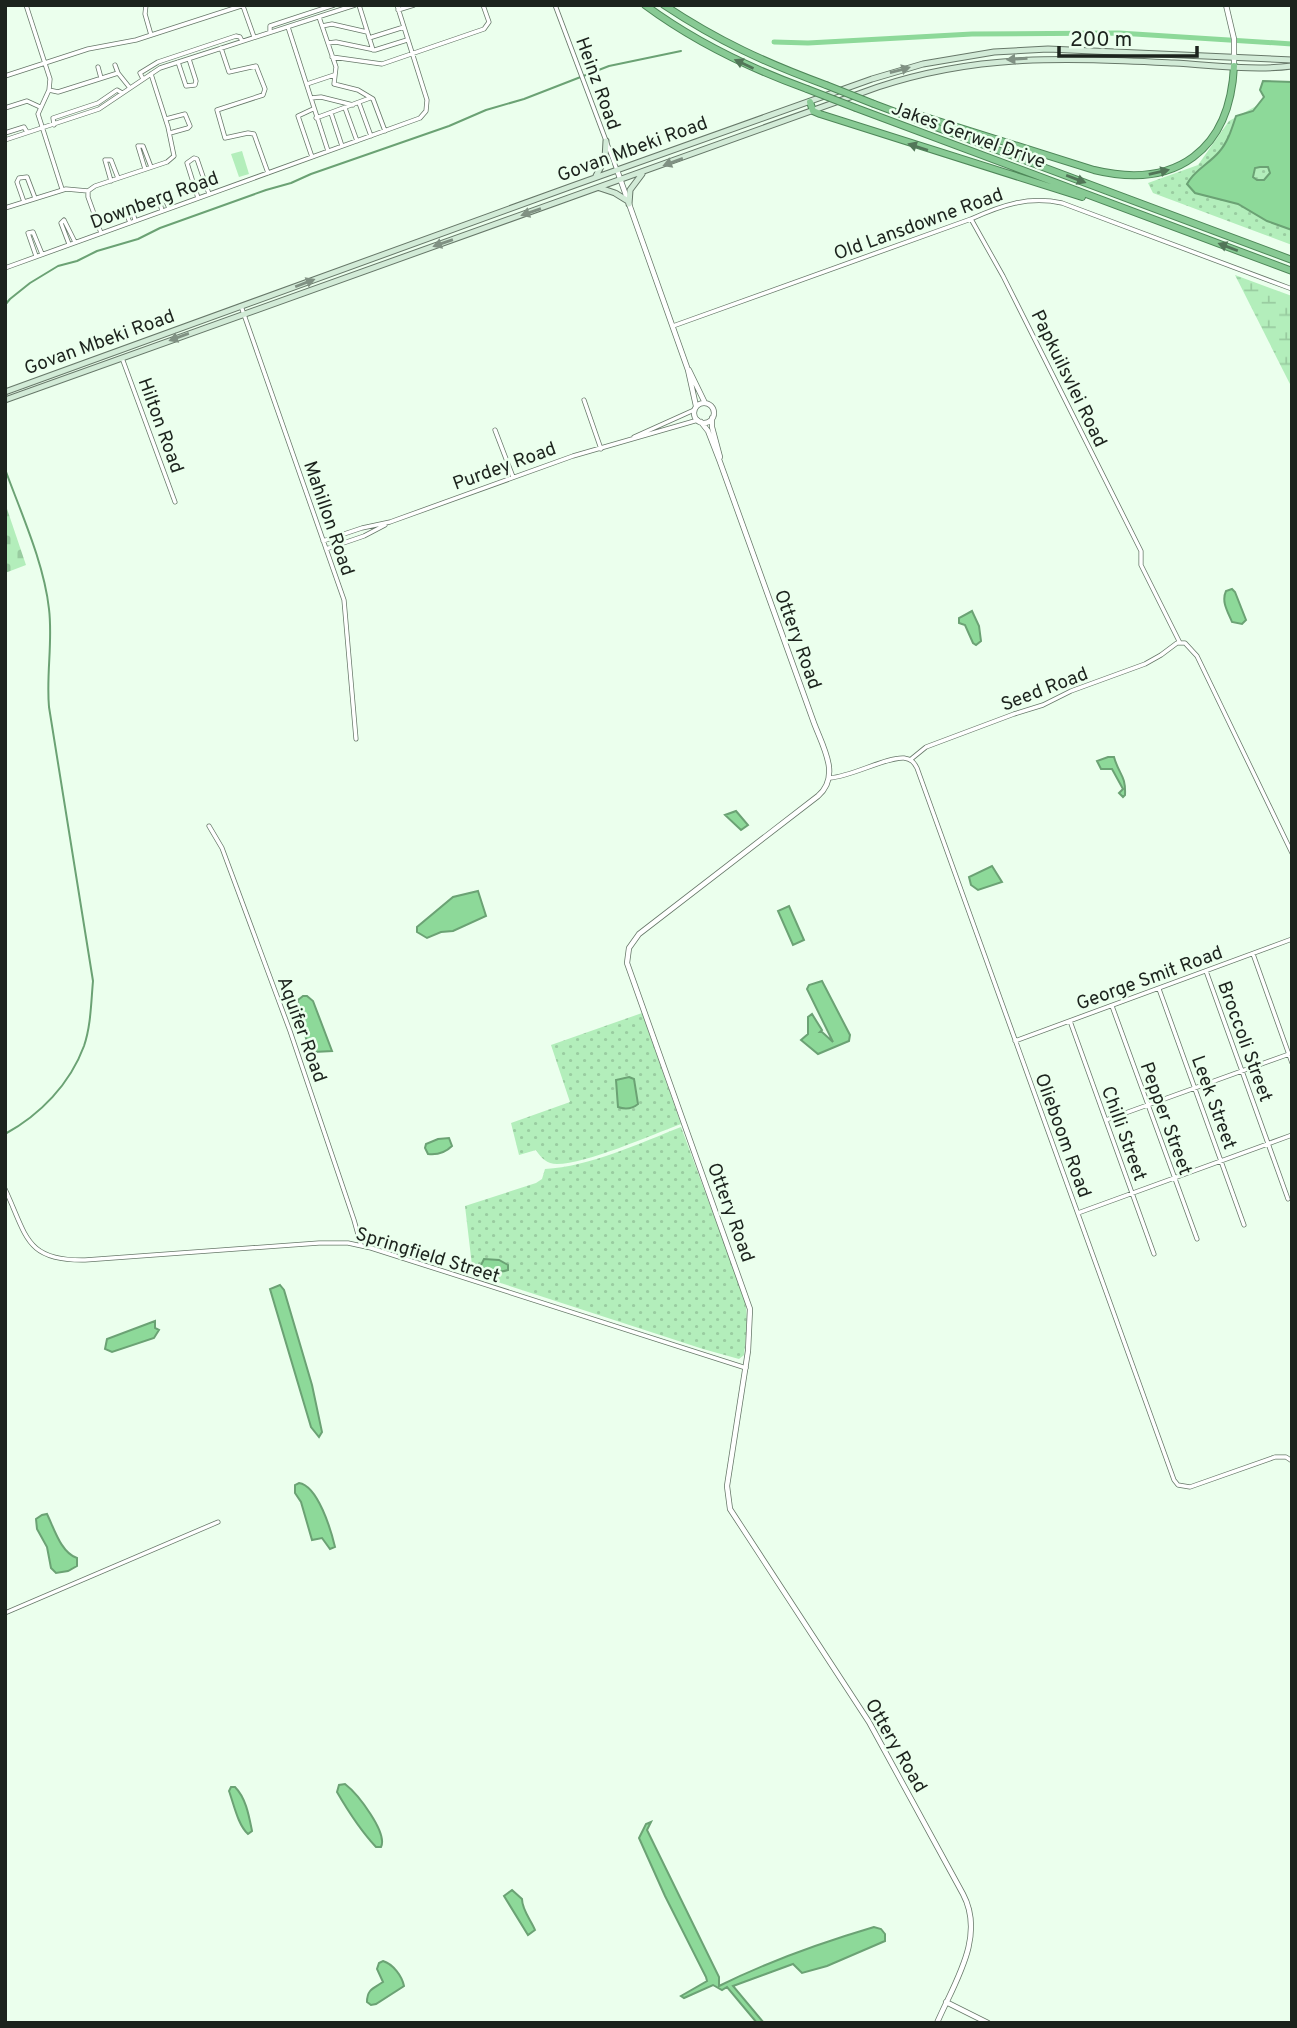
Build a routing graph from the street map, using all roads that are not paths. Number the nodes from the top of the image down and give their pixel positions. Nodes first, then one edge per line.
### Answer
1 (26, 5) edge
2 (146, 5) edge
3 (243, 5) edge
4 (334, 5) edge
5 (357, 5) edge
6 (414, 5) edge
7 (483, 5) edge
8 (555, 5) edge
9 (645, 5) edge
10 (664, 5) edge
11 (1226, 5) edge
12 (397, 8) edge
13 (319, 17) junction
14 (322, 26) junction
15 (288, 27) junction
16 (404, 27) junction
17 (271, 32) junction
18 (367, 32) junction
19 (151, 35) junction
20 (254, 37) junction
21 (369, 38) junction
22 (408, 40) junction
23 (242, 41) junction
24 (328, 43) junction
25 (221, 48) junction
26 (373, 50) junction
27 (412, 54) junction
28 (332, 57) junction
29 (189, 59) junction
30 (1292, 60) edge
31 (178, 62) junction
32 (1234, 62) junction
33 (45, 64) junction
34 (115, 65) dead end
35 (1292, 66) edge
36 (98, 67) dead end
37 (118, 73) junction
38 (151, 74) junction
39 (335, 75) junction
40 (5, 76) edge
41 (74, 77) dead end
42 (101, 78) junction
43 (143, 79) junction
44 (307, 85) junction
45 (77, 86) junction
46 (130, 88) junction
47 (49, 90) junction
48 (14, 95) dead end
49 (311, 98) junction
50 (370, 98) junction
51 (810, 102) junction
52 (18, 104) junction
53 (356, 104) junction
54 (877, 105) junction
55 (40, 107) junction
56 (5, 108) edge
57 (345, 108) junction
58 (313, 109) junction
59 (813, 111) junction
60 (331, 113) junction
61 (316, 118) junction
62 (166, 119) junction
63 (43, 128) junction
64 (385, 131) junction
65 (5, 133) edge
66 (28, 133) junction
67 (170, 133) junction
68 (371, 136) junction
69 (5, 140) edge
70 (357, 141) junction
71 (606, 141) junction
72 (342, 146) junction
73 (328, 152) junction
74 (312, 157) junction
75 (151, 167) junction
76 (145, 169) junction
77 (617, 170) junction
78 (645, 172) junction
79 (268, 173) junction
80 (118, 178) junction
81 (590, 180) junction
82 (621, 180) junction
83 (111, 181) junction
84 (599, 188) junction
85 (62, 189) junction
86 (88, 191) junction
87 (209, 194) junction
88 (35, 198) junction
89 (198, 198) junction
90 (23, 202) junction
91 (629, 202) junction
92 (5, 208) edge
93 (169, 208) junction
94 (162, 211) junction
95 (1135, 212) junction
96 (971, 219) junction
97 (135, 220) junction
98 (130, 223) junction
99 (101, 233) junction
100 (75, 242) junction
101 (69, 244) junction
102 (42, 254) junction
103 (36, 257) junction
104 (1292, 260) edge
105 (5, 268) edge
106 (1292, 271) edge
107 (1292, 289) edge
108 (241, 306) junction
109 (244, 314) junction
110 (673, 326) junction
111 (122, 358) junction
112 (688, 370) junction
113 (5, 391) edge
114 (5, 400) edge
115 (584, 400) dead end
116 (705, 403) junction
117 (695, 408) junction
118 (712, 418) junction
119 (699, 421) junction
120 (495, 430) dead end
121 (629, 439) junction
122 (601, 449) junction
123 (720, 461) junction
124 (513, 477) junction
125 (175, 502) dead end
126 (390, 522) junction
127 (323, 541) junction
128 (326, 549) junction
129 (1180, 643) junction
130 (356, 739) dead end
131 (910, 760) junction
132 (830, 778) junction
133 (209, 826) dead end
134 (1292, 853) edge
135 (1292, 939) edge
136 (1253, 954) junction
137 (1206, 971) junction
138 (1159, 989) junction
139 (1112, 1006) junction
140 (1070, 1021) junction
141 (1015, 1041) junction
142 (1290, 1053) edge
143 (1292, 1063) edge
144 (1242, 1070) junction
145 (1195, 1088) junction
146 (1147, 1105) junction
147 (1106, 1120) junction
148 (1292, 1135) edge
149 (1268, 1144) junction
150 (1222, 1161) junction
151 (1174, 1178) junction
152 (5, 1189) edge
153 (1132, 1193) junction
154 (1288, 1199) dead end
155 (1077, 1213) junction
156 (1244, 1225) dead end
157 (1197, 1240) dead end
158 (361, 1245) junction
159 (1154, 1254) dead end
160 (746, 1368) junction
161 (1292, 1461) edge
162 (218, 1522) dead end
163 (5, 1613) edge
164 (946, 2002) junction
165 (937, 2023) edge
166 (988, 2023) edge

1 - 33 street
2 - 19 street
3 - 19 street
3 - 20 street
4 - 17 street
5 - 13 street
5 - 18 street
6 - 12 street
7 - 27 street
8 - 71 street, Heinz Road
95 -> 9 highway, Jakes Gerwel Drive, bridge
10 - 54 highway, Jakes Gerwel Drive, bridge
11 - 32 street
12 - 16 street
13 - 14 street
13 - 15 street
14 - 18 street
14 - 24 street
15 - 17 street
15 - 44 street
16 - 21 street
16 - 22 street
17 - 20 street
18 - 21 street
19 - 33 street
20 - 23 street
21 - 26 street
22 - 26 street
22 - 27 street
23 - 25 street
23 - 43 street
24 - 26 street
24 - 28 street
25 - 29 street
25 - 79 street
27 - 28 street
27 - 64 street, Downberg Road
28 - 39 street
29 - 31 street
29 - 31 street
30 - 32 main road, Govan Mbeki Road
31 - 38 street
32 - 35 main road, Govan Mbeki Road
51 -> 32 main road, Govan Mbeki Road
54 -> 32 highway
32 -> 59 main road, Govan Mbeki Road
33 - 40 street
33 - 47 street
34 - 37 street
36 - 42 street
37 - 42 street
37 - 46 street
38 - 43 street
38 - 62 street
39 - 44 street
39 - 50 street
41 - 45 street
42 - 45 street
43 - 46 street
44 - 49 street
45 - 47 street
46 - 63 street
47 - 55 street
48 - 52 street
49 - 53 street
49 - 58 street
50 - 53 street
50 - 64 street
51 - 59 highway
51 - 77 main road, Govan Mbeki Road
52 - 55 street
52 - 56 street
53 - 57 street
53 - 68 street
54 -> 104 highway, Jakes Gerwel Drive
55 - 63 street
57 - 60 street
57 - 70 street
58 - 61 street
58 - 74 street
59 -> 78 main road, Govan Mbeki Road
95 -> 59 highway
60 - 61 street
60 - 72 street
61 - 73 street
62 - 67 street
62 - 67 street
63 - 66 street
63 - 85 street
64 - 68 street, Downberg Road
65 - 66 street
66 - 69 street
67 - 75 street
68 - 70 street, Downberg Road
70 - 72 street, Downberg Road
71 - 77 street, Heinz Road
71 - 81 main road
72 - 73 street, Downberg Road
73 - 74 street, Downberg Road
74 - 79 street, Downberg Road
75 - 76 street
75 - 76 street
76 - 80 street
77 - 81 main road, Govan Mbeki Road
77 - 82 street
78 - 82 main road, Govan Mbeki Road
78 - 91 main road
79 - 87 street, Downberg Road
80 - 83 street
80 - 83 street
108 -> 81 main road, Govan Mbeki Road
82 - 84 main road, Govan Mbeki Road
82 - 91 street
83 - 86 street
84 - 91 main road
84 -> 109 main road, Govan Mbeki Road
85 - 86 street
85 - 88 street
86 - 99 street
87 - 89 street, Downberg Road
87 - 89 street
88 - 90 street
88 - 90 street
89 - 93 street, Downberg Road
90 - 92 street
91 - 110 street
93 - 94 street, Downberg Road
93 - 94 street
94 - 97 street, Downberg Road
106 -> 95 highway, Jakes Gerwel Drive
96 - 107 street, Old Lansdowne Road
96 - 110 street, Old Lansdowne Road
96 - 129 street, Papkuilsvlei Road
97 - 98 street, Downberg Road
97 - 98 street
98 - 99 street, Downberg Road
99 - 100 street, Downberg Road
100 - 101 street, Downberg Road
100 - 101 street
101 - 102 street, Downberg Road
102 - 103 street, Downberg Road
102 - 103 street
103 - 105 street, Downberg Road
108 - 109 street, Mahillon Road
108 - 113 main road, Govan Mbeki Road
109 -> 111 main road, Govan Mbeki Road
109 - 127 street, Mahillon Road
110 - 112 street
111 - 114 main road, Govan Mbeki Road
111 - 125 street, Hilton Road
112 - 116 street
112 - 117 street
115 - 122 street
116 - 117 street
116 - 118 street
117 - 119 street
117 - 121 street, Purdey Road
118 - 119 street
118 - 123 street, Ottery Road
119 - 121 street, Purdey Road
119 - 123 street, Ottery Road
120 - 124 street
121 - 122 street, Purdey Road
122 - 124 street, Purdey Road
123 - 132 street, Ottery Road
124 - 126 street, Purdey Road
126 - 127 street, Purdey Road
126 - 128 street, Purdey Road
127 - 128 street, Mahillon Road
128 - 130 street, Mahillon Road
129 - 131 street, Seed Road
129 - 134 street
131 - 132 street
131 - 141 street, Olieboom Road
132 - 160 street, Ottery Road
133 - 158 street, Aquifer Road
135 - 136 street, George Smit Road
136 - 137 street, George Smit Road
136 - 142 street
137 - 138 street, George Smit Road
137 - 144 street, Broccoli Street
138 - 139 street, George Smit Road
138 - 145 street, Leek Street
139 - 140 street, George Smit Road
139 - 146 street, Pepper Street
140 - 141 street, George Smit Road
140 - 147 street, Chilli Street
141 - 155 street, Olieboom Road
142 - 143 street
142 - 144 street
144 - 145 street
144 - 149 street, Broccoli Street
145 - 146 street
145 - 150 street, Leek Street
146 - 147 street
146 - 151 street, Pepper Street
147 - 153 street, Chilli Street
148 - 149 street
149 - 150 street
149 - 154 street, Broccoli Street
150 - 151 street
150 - 156 street, Leek Street
151 - 153 street
151 - 157 street, Pepper Street
152 - 158 street, Springfield Street
153 - 155 street
153 - 159 street, Chilli Street
155 - 161 street, Olieboom Road
158 - 160 street, Springfield Street
160 - 164 street, Ottery Road
162 - 163 street
164 - 165 street, Ottery Road
164 - 166 street

